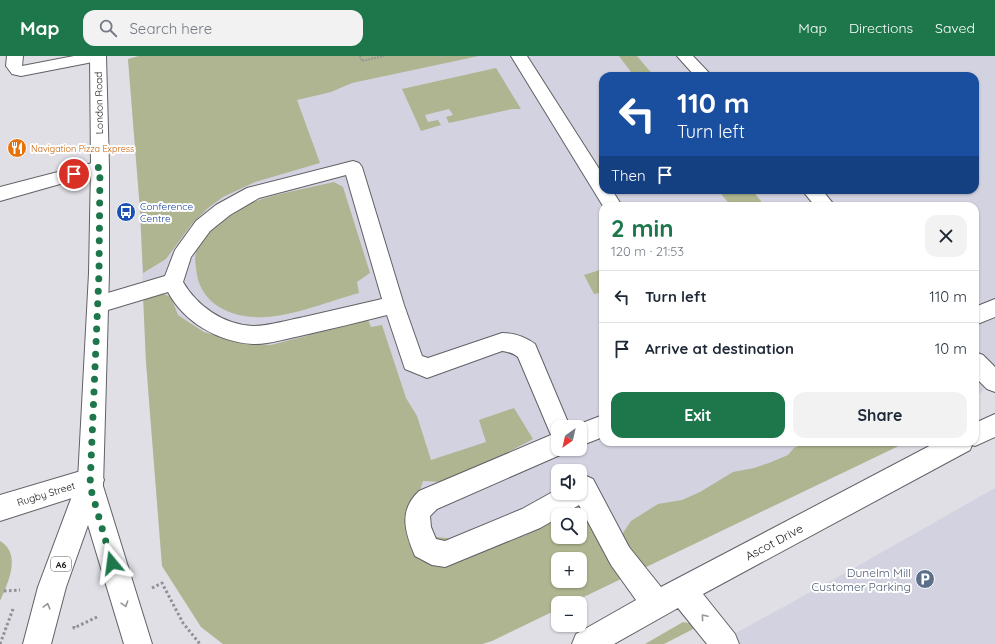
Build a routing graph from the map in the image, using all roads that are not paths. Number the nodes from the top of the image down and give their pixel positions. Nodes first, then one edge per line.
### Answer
1 (16, 56) edge
2 (98, 56) edge
3 (520, 56) edge
4 (685, 56) edge
5 (700, 72) edge
6 (100, 167) junction
7 (599, 183) edge
8 (0, 194) edge
9 (815, 194) edge
10 (822, 202) edge
11 (173, 282) junction
12 (98, 304) junction
13 (394, 305) junction
14 (995, 308) edge
15 (979, 314) edge
16 (979, 366) edge
17 (995, 382) edge
18 (555, 420) edge
19 (995, 425) edge
20 (599, 428) edge
21 (587, 432) edge
22 (979, 433) edge
23 (953, 446) edge
24 (551, 447) edge
25 (91, 483) junction
26 (587, 494) edge
27 (564, 500) edge
28 (0, 508) edge
29 (681, 591) junction
30 (657, 605) junction
31 (37, 644) edge
32 (138, 644) edge
33 (586, 644) edge
34 (725, 644) edge

1 - 2 main road
2 - 6 main road, London Road / A6
3 - 7 main road
4 - 5 main road
6 - 8 main road
6 - 12 main road, London Road / A6
9 - 10 main road
11 - 12 main road
11 - 13 main road
11 - 13 main road
12 - 25 main road, London Road / A6
13 - 18 main road
14 - 15 main road
16 - 17 main road
19 - 22 main road
20 - 21 main road
23 - 29 main road, Ascot Drive
24 - 27 main road
25 - 28 main road, Rugby Street
31 -> 25 main road, London Road / A6
25 -> 32 main road, London Road / A6
26 - 30 main road
29 - 30 main road, Ascot Drive
34 -> 29 main road
30 - 33 main road, Ascot Drive

